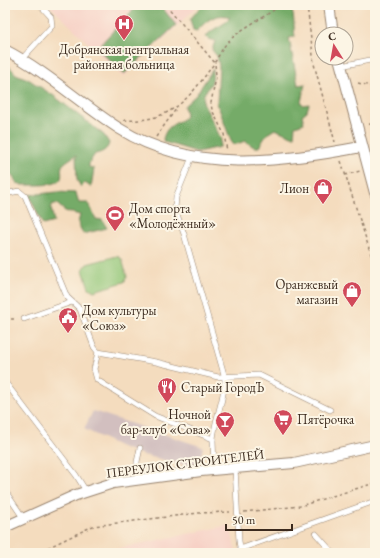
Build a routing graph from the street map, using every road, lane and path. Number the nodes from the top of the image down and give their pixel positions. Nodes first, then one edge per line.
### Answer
1 (40, 5) edge
2 (166, 5) edge
3 (281, 5) edge
4 (306, 5) edge
5 (329, 5) edge
6 (332, 26) edge
7 (5, 50) edge
8 (375, 59) edge
9 (21, 60) junction
10 (354, 61) edge
11 (215, 63) junction
12 (341, 66) edge
13 (358, 83) dead end
14 (375, 87) edge
15 (177, 108) junction
16 (121, 120) dead end
17 (370, 124) dead end
18 (375, 125) edge
19 (152, 146) junction
20 (361, 147) junction
21 (338, 152) junction
22 (227, 154) dead end
23 (192, 157) junction
24 (375, 193) edge
25 (5, 194) edge
26 (375, 267) edge
27 (72, 302) junction
28 (5, 319) edge
29 (24, 319) joint
30 (98, 352) junction
31 (225, 378) junction
32 (5, 382) edge
33 (330, 410) dead end
34 (213, 438) junction
35 (375, 445) edge
36 (140, 448) dead end
37 (235, 468) junction
38 (214, 470) junction
39 (138, 480) junction
40 (375, 482) edge
41 (86, 491) junction
42 (5, 492) edge
43 (375, 501) edge
44 (237, 512) junction
45 (24, 519) junction
46 (5, 527) edge
47 (316, 534) dead end
48 (240, 551) edge
49 (37, 553) edge
50 (333, 553) edge

1 - 9 lane
2 - 11 path
3 - 11 path
4 - 21 path
5 - 6 street
7 - 9 street
8 - 10 lane
9 - 19 street
11 - 15 path
11 - 22 path
12 - 20 street
13 - 14 path
15 - 16 path
15 - 19 path
17 - 18 path
19 - 23 street
20 - 21 street
20 - 24 street
21 - 23 street
21 - 26 path
23 - 31 lane
25 - 27 lane
27 - 29 lane
27 - 30 lane
28 - 29 path
30 - 31 lane
30 - 34 lane
31 - 33 lane
31 - 34 lane
32 - 41 lane
34 - 38 lane
35 - 37 street, ПЕРЕУЛОК СТРОИТЕЛЕЙ
36 - 39 lane
37 - 38 street, ПЕРЕУЛОК СТРОИТЕЛЕЙ
37 - 44 lane
38 - 39 street, ПЕРЕУЛОК СТРОИТЕЛЕЙ
39 - 41 street, ПЕРЕУЛОК СТРОИТЕЛЕЙ
40 - 44 path
41 - 45 street, ПЕРЕУЛОК СТРОИТЕЛЕЙ
42 - 45 lane
43 - 48 lane
44 - 48 lane
44 - 49 path
45 - 46 street, ПЕРЕУЛОК СТРОИТЕЛЕЙ
47 - 50 lane

